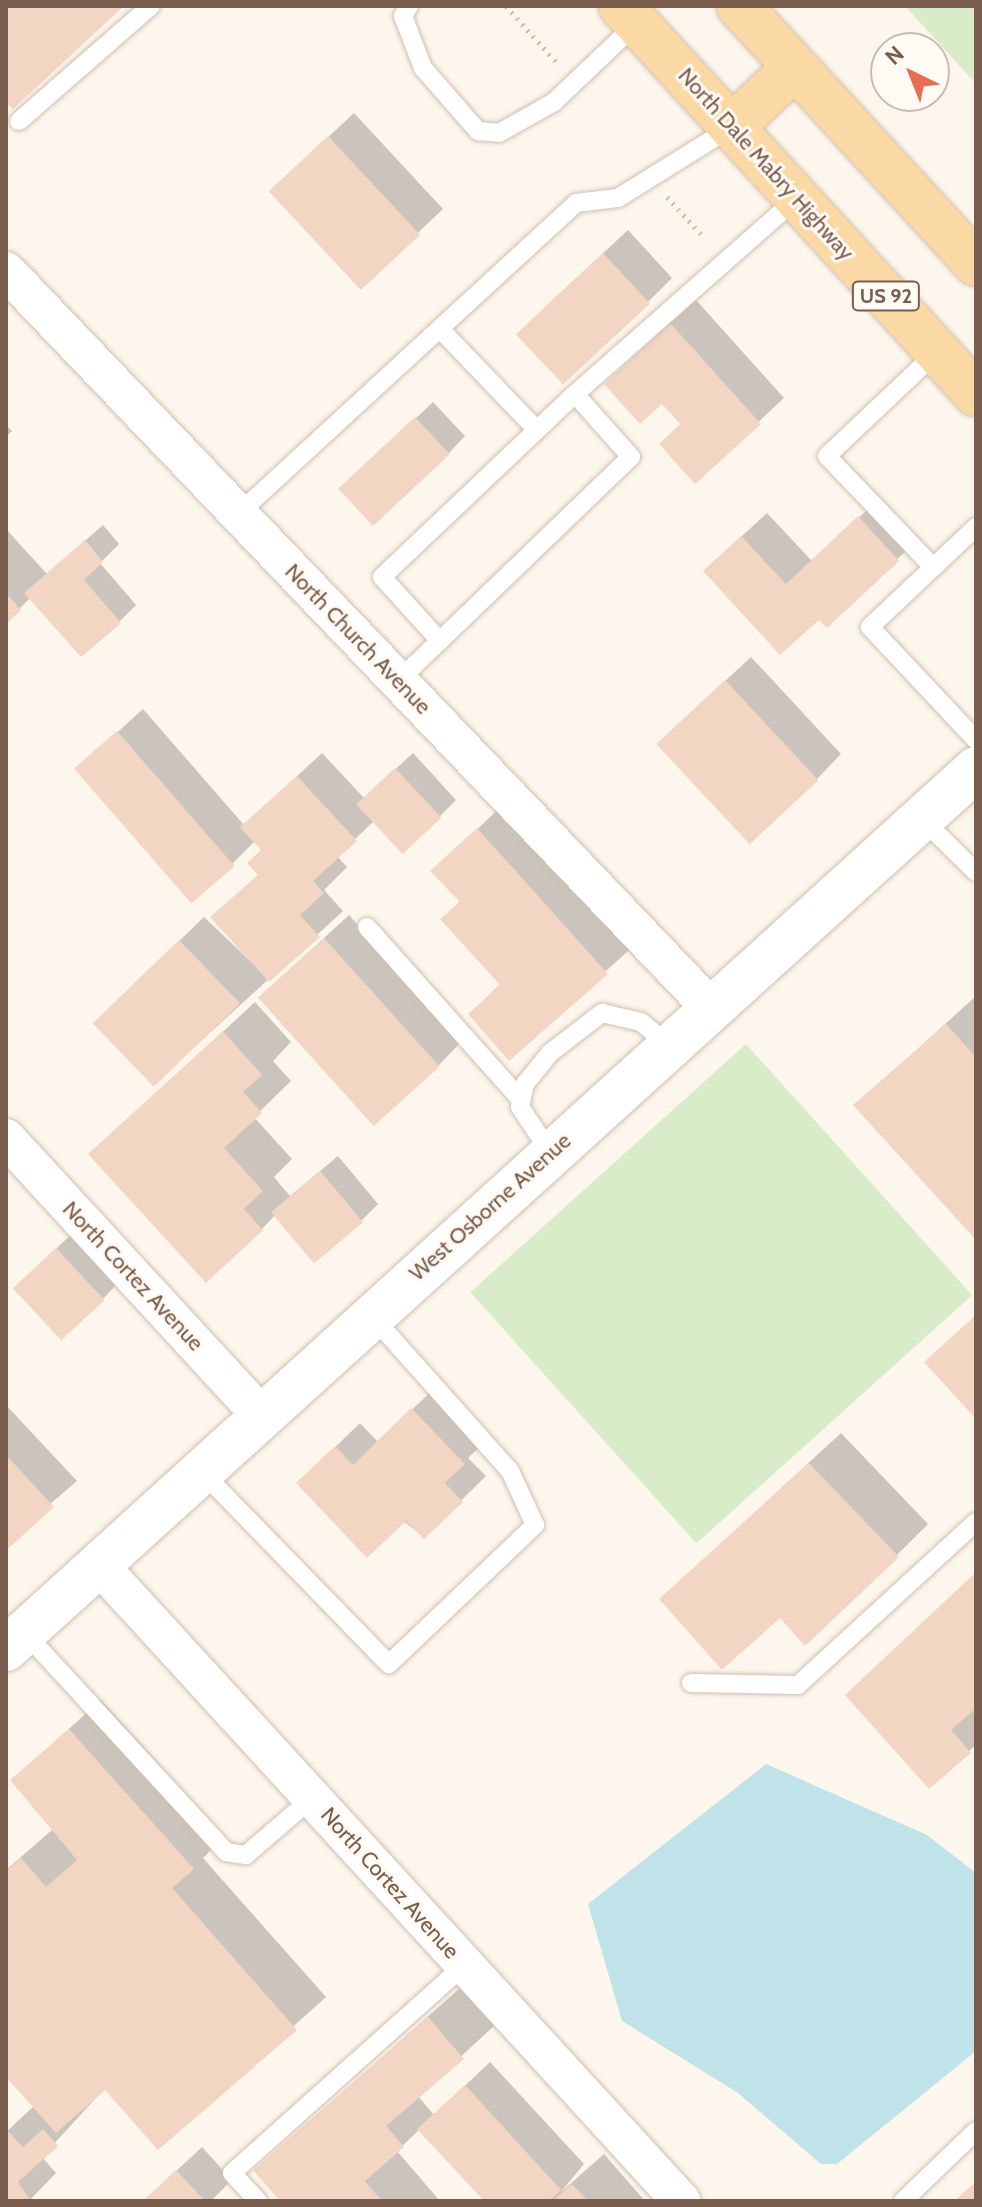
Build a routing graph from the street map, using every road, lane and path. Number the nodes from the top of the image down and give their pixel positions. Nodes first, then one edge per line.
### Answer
1 (151, 6) edge
2 (409, 6) edge
3 (506, 6) edge
4 (739, 6) edge
5 (629, 15) edge
6 (556, 62) dead end
7 (795, 67) junction
8 (19, 121) dead end
9 (732, 127) junction
10 (660, 190) dead end
11 (797, 198) junction
12 (701, 234) dead end
13 (976, 264) edge
14 (6, 271) edge
15 (440, 329) junction
16 (938, 352) junction
17 (575, 394) junction
18 (976, 394) edge
19 (537, 430) junction
20 (238, 514) junction
21 (976, 527) edge
22 (933, 567) junction
23 (440, 641) junction
24 (398, 681) junction
25 (976, 740) edge
26 (976, 769) edge
27 (921, 818) junction
28 (976, 872) edge
29 (367, 927) dead end
30 (710, 1007) junction
31 (668, 1045) junction
32 (521, 1100) junction
33 (6, 1138) edge
34 (550, 1152) junction
35 (371, 1315) junction
36 (261, 1415) junction
37 (200, 1470) junction
38 (976, 1522) edge
39 (98, 1564) junction
40 (15, 1640) edge
41 (691, 1683) dead end
42 (312, 1798) junction
43 (465, 1965) junction
44 (976, 2131) edge
45 (258, 2201) edge
46 (681, 2201) edge
47 (903, 2201) edge

1 - 8 lane
2 - 5 lane
3 - 6 path
4 - 7 main road
5 - 9 main road, North Dale Mabry Highway / US 92
7 - 9 main road
7 - 13 main road
9 - 11 main road, North Dale Mabry Highway / US 92
9 - 15 lane
10 - 12 path
11 - 16 main road, North Dale Mabry Highway / US 92
11 - 17 lane
14 - 20 street, North Church Avenue
15 - 19 lane
15 - 20 lane
16 - 18 main road, North Dale Mabry Highway / US 92
16 - 22 lane
17 - 19 lane
17 - 23 lane
19 - 23 lane
20 - 24 street, North Church Avenue
21 - 22 lane
22 - 25 lane
23 - 24 lane
24 - 30 street, North Church Avenue
26 - 27 street, West Osborne Avenue
27 - 28 lane
27 - 30 street, West Osborne Avenue
29 - 32 lane
30 - 31 street, West Osborne Avenue
31 - 32 lane
31 - 34 street, West Osborne Avenue
32 - 34 lane
33 - 36 street, North Cortez Avenue
34 - 35 street, West Osborne Avenue
35 - 36 street, West Osborne Avenue
35 - 37 lane
36 - 37 street, West Osborne Avenue
37 - 39 street, West Osborne Avenue
38 - 41 lane
39 - 40 street, West Osborne Avenue
39 - 42 street, North Cortez Avenue
40 - 42 lane
42 - 43 street, North Cortez Avenue
43 - 45 lane
43 - 46 street, North Cortez Avenue
44 - 47 lane

